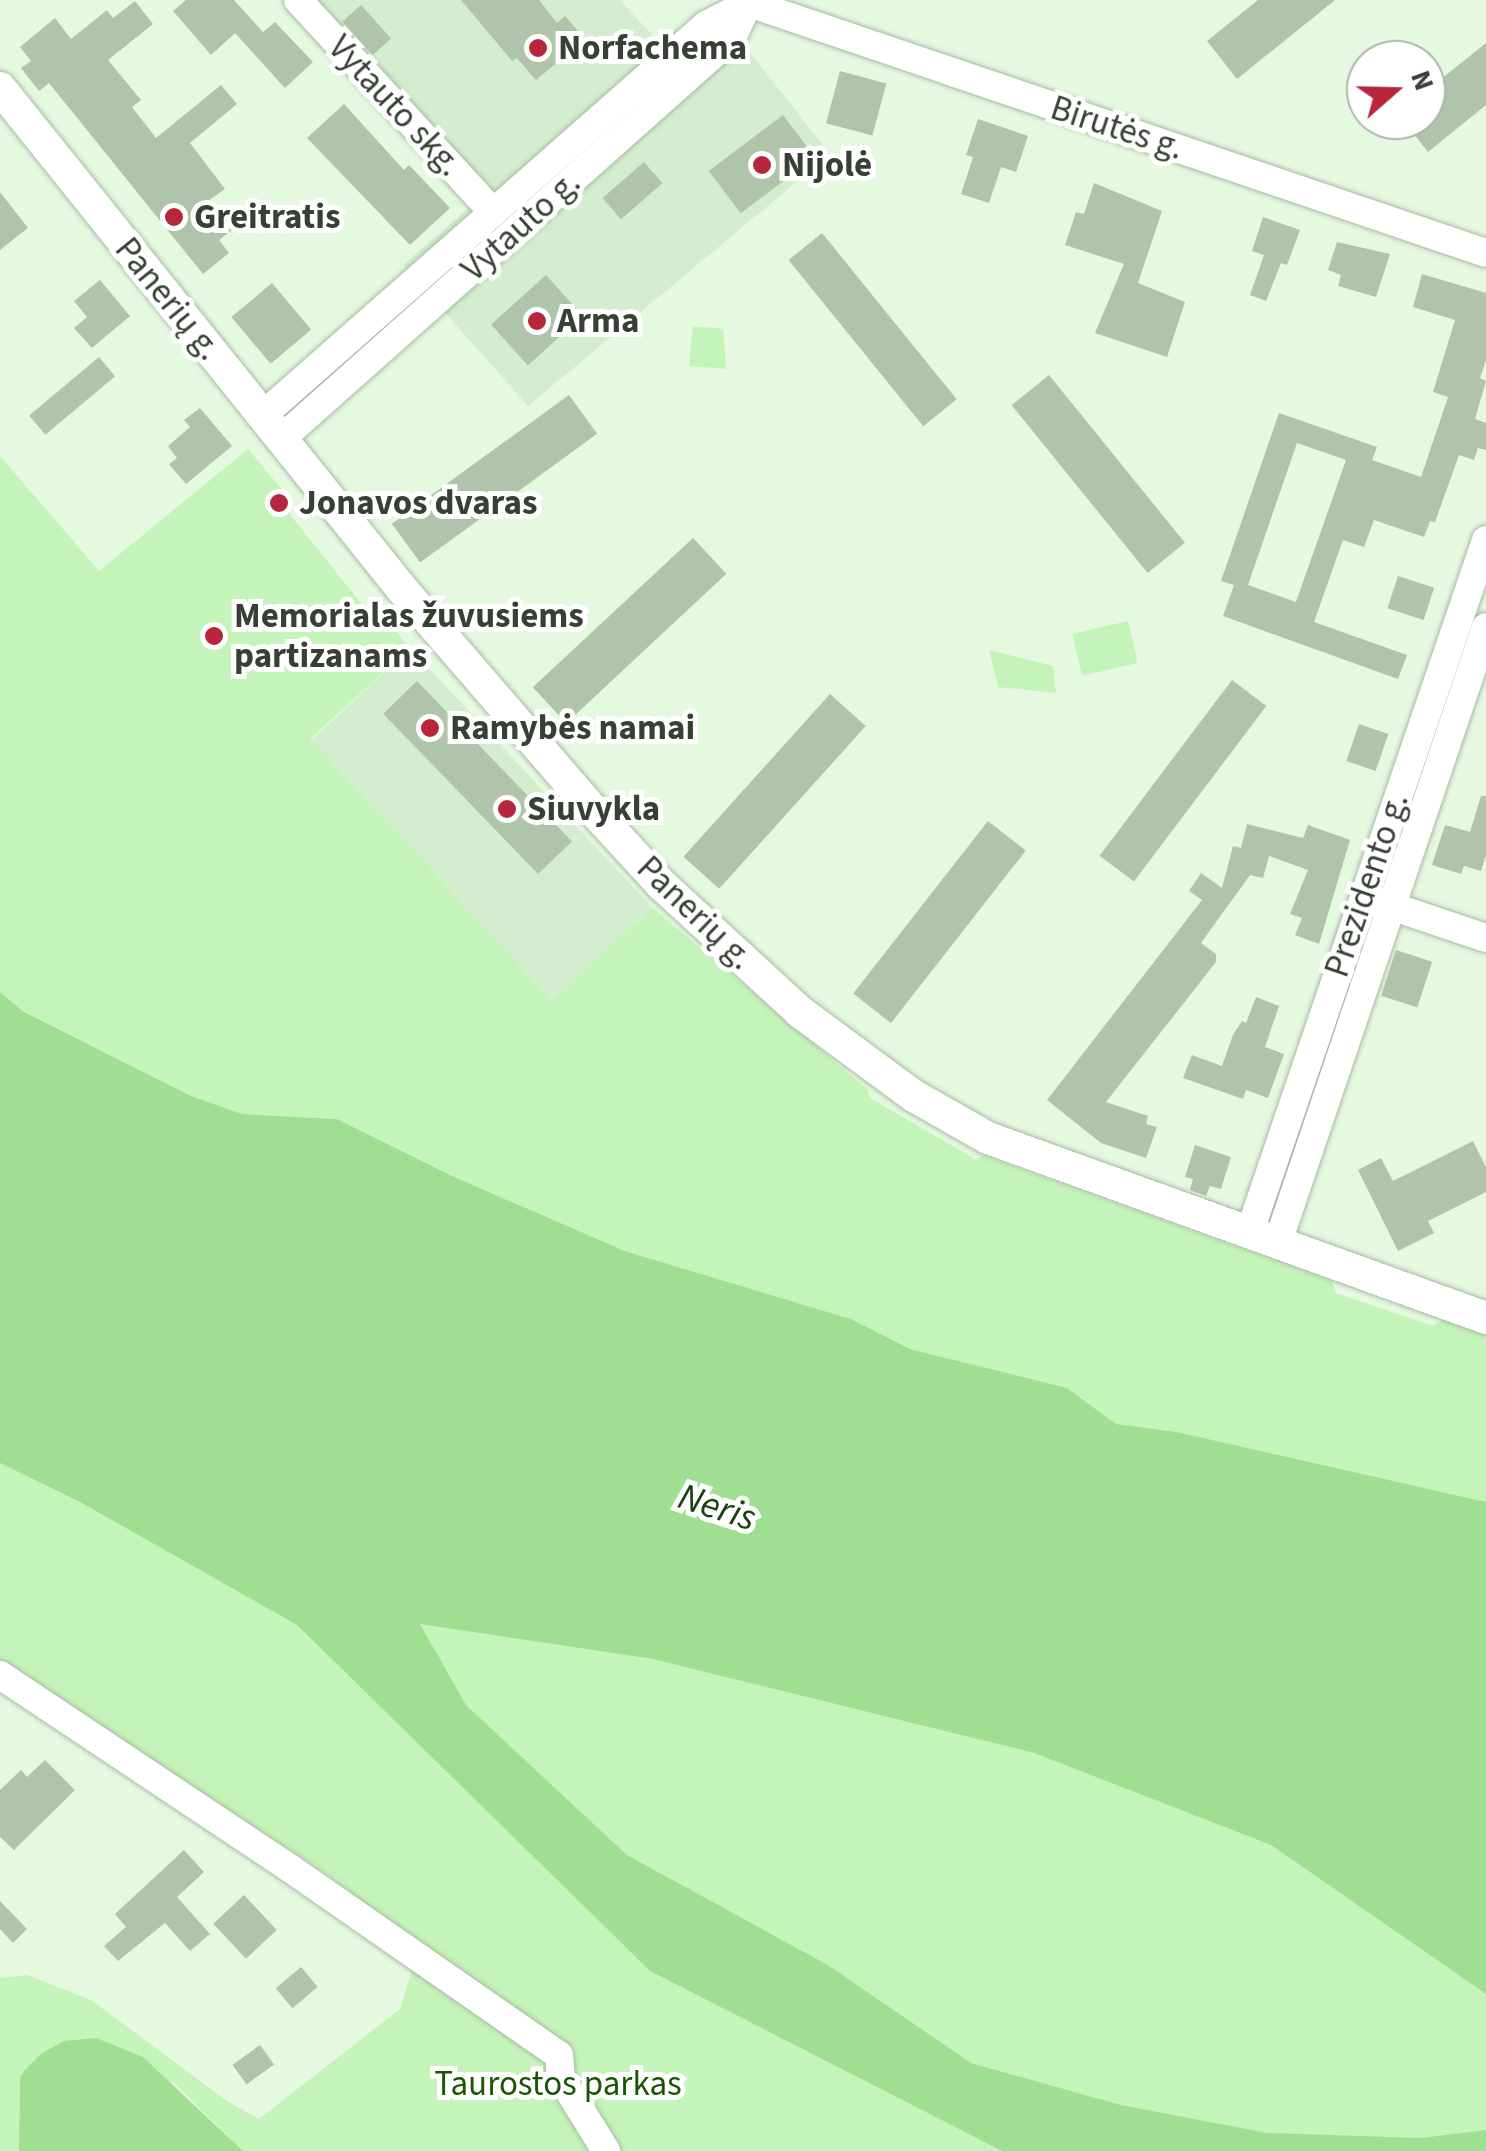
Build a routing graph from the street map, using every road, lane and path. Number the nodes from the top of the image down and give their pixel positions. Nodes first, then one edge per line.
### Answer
1 (298, 0) edge
2 (750, 2) edge
3 (0, 88) edge
4 (493, 212) junction
5 (1486, 253) edge
6 (272, 427) junction
7 (1486, 540) edge
8 (1486, 627) edge
9 (1376, 901) junction
10 (1486, 938) edge
11 (1264, 1236) junction
12 (1486, 1318) edge
13 (0, 1675) edge
14 (606, 2151) edge

1 - 4 street, Vytauto skg.
2 - 4 street, Vytauto g.
2 - 5 street, Birutės g.
2 - 6 street, Vytauto g.
3 - 6 street, Panerių g.
4 - 6 street, Vytauto g.
6 - 11 street, Panerių g.
7 - 9 street, Prezidento g.
8 - 9 street, Prezidento g.
9 - 10 street
9 - 11 street, Prezidento g.
11 - 12 street, Panerių g.
13 - 14 street

